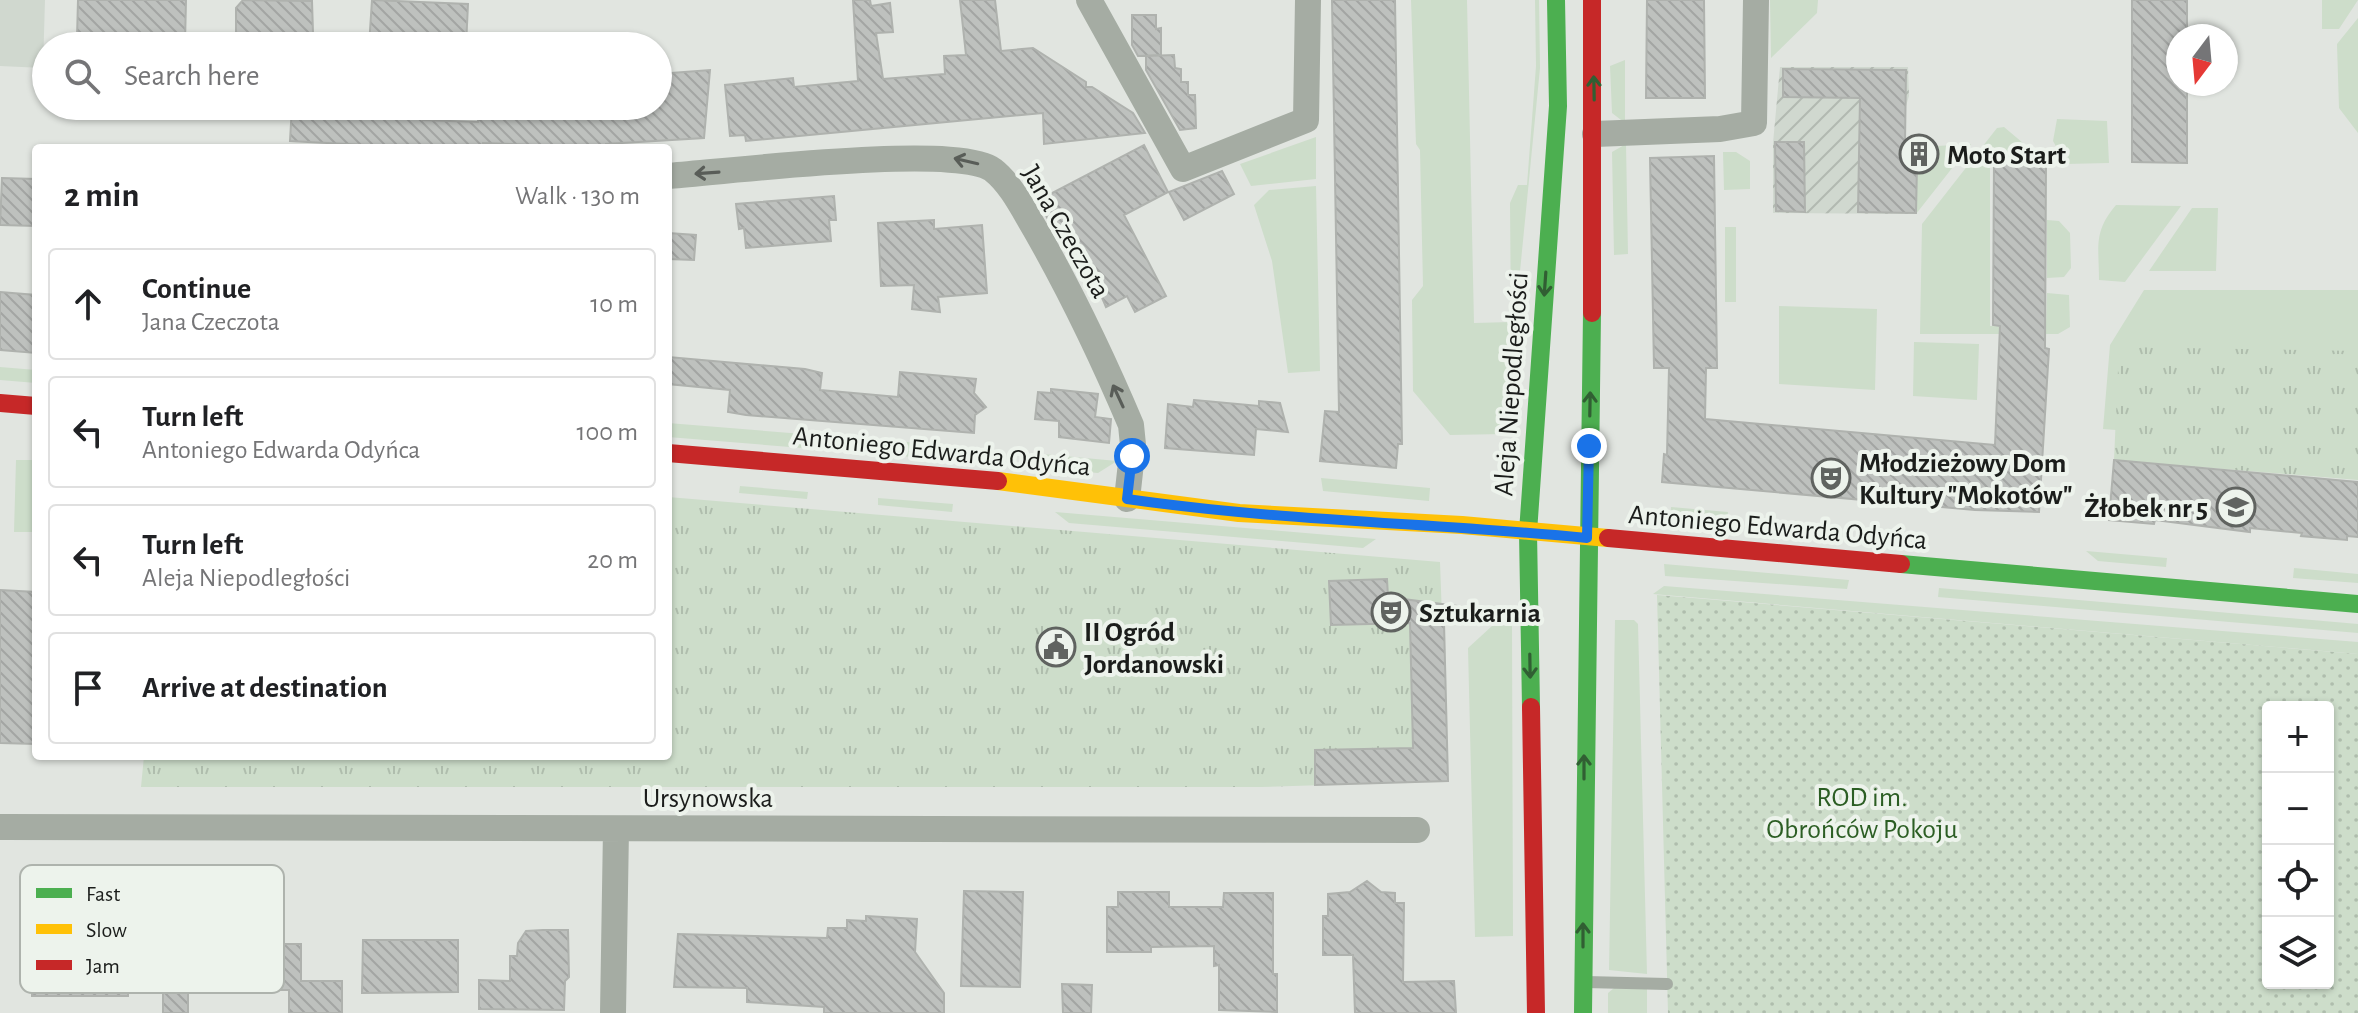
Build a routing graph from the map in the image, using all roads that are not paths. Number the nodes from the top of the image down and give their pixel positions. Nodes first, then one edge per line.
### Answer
1 (1089, 0) edge
2 (1308, 0) edge
3 (1556, 0) edge
4 (1592, 0) edge
5 (1756, 0) edge
6 (1595, 134) junction
7 (672, 176) edge
8 (0, 403) edge
9 (32, 406) edge
10 (672, 453) edge
11 (1127, 499) junction
12 (1528, 532) junction
13 (1587, 538) junction
14 (2358, 604) edge
15 (0, 827) edge
16 (616, 829) junction
17 (1417, 830) dead end
18 (1583, 982) junction
19 (1667, 984) dead end
20 (613, 1013) edge
21 (1536, 1013) edge
22 (1583, 1013) edge

1 - 2 street
3 -> 12 main road, Aleja Niepodległości
6 -> 4 main road
5 - 6 street
13 -> 6 main road
11 -> 7 street, Jana Czeczota
8 - 9 main road
10 - 11 main road, Antoniego Edwarda Odyńca
11 - 12 main road, Antoniego Edwarda Odyńca
12 - 13 main road, Antoniego Edwarda Odyńca
12 -> 21 main road, Aleja Niepodległości
13 - 14 main road, Antoniego Edwarda Odyńca
18 -> 13 main road
15 - 16 street, Ursynowska
16 - 17 street, Ursynowska
16 - 20 street
18 - 19 lane
18 - 22 main road

